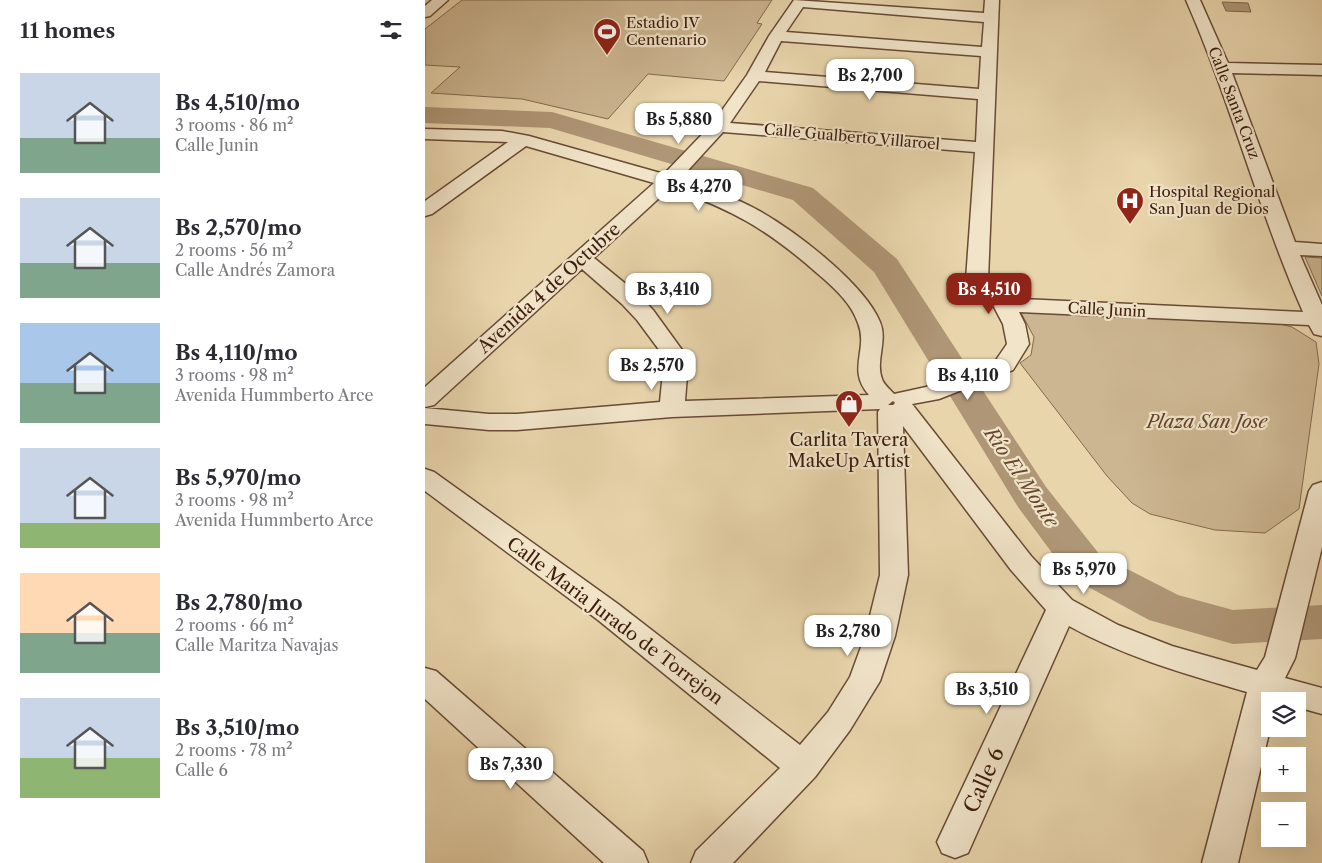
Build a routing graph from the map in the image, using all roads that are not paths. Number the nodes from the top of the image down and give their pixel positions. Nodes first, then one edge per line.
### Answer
1 (441, 0) edge
2 (1193, 0) edge
3 (800, 2) edge
4 (991, 9) edge
5 (425, 13) edge
6 (776, 36) junction
7 (989, 52) junction
8 (1222, 68) junction
9 (1322, 70) edge
10 (755, 76) junction
11 (987, 95) junction
12 (714, 132) junction
13 (425, 134) edge
14 (523, 140) junction
15 (985, 148) junction
16 (669, 178) junction
17 (428, 205) edge
18 (1287, 248) junction
19 (1322, 250) edge
20 (582, 258) junction
21 (1004, 304) junction
22 (1319, 324) edge
23 (425, 400) edge
24 (891, 404) junction
25 (672, 409) junction
26 (425, 416) edge
27 (425, 478) edge
28 (1322, 491) edge
29 (1062, 608) junction
30 (1273, 672) junction
31 (425, 680) edge
32 (1322, 701) edge
33 (803, 767) junction
34 (955, 842) dead end
35 (630, 863) edge
36 (709, 863) edge
37 (1220, 863) edge

1 - 5 street
2 - 8 street, Calle Santa Cruz
3 - 4 street
3 - 6 street, Avenida 4 de Octubre
4 - 7 street, Calle Junin
6 - 7 street
6 - 10 street, Avenida 4 de Octubre
7 - 11 street, Calle Junin
8 - 9 street
8 - 18 street, Calle Santa Cruz
10 - 11 street
10 - 12 street, Avenida 4 de Octubre
11 - 15 street, Calle Junin
12 - 15 street, Calle Gualberto Villaroel
12 - 16 street, Avenida 4 de Octubre
13 - 14 street
14 - 16 street
14 - 17 street
15 - 21 street, Calle Junin
16 - 20 street, Avenida 4 de Octubre
16 - 24 street
18 - 19 street
18 - 22 street, Calle Santa Cruz
20 - 23 street, Avenida 4 de Octubre
20 - 25 street
21 - 22 street, Calle Junin
21 - 24 street
24 - 25 street
24 - 29 street
24 - 33 street
25 - 26 street
27 - 33 street, Calle Maria Jurado de Torrejon
28 - 30 street
29 - 30 street
29 - 34 street, Calle 6
30 - 32 street
30 - 37 street
31 - 35 street
33 - 36 street

